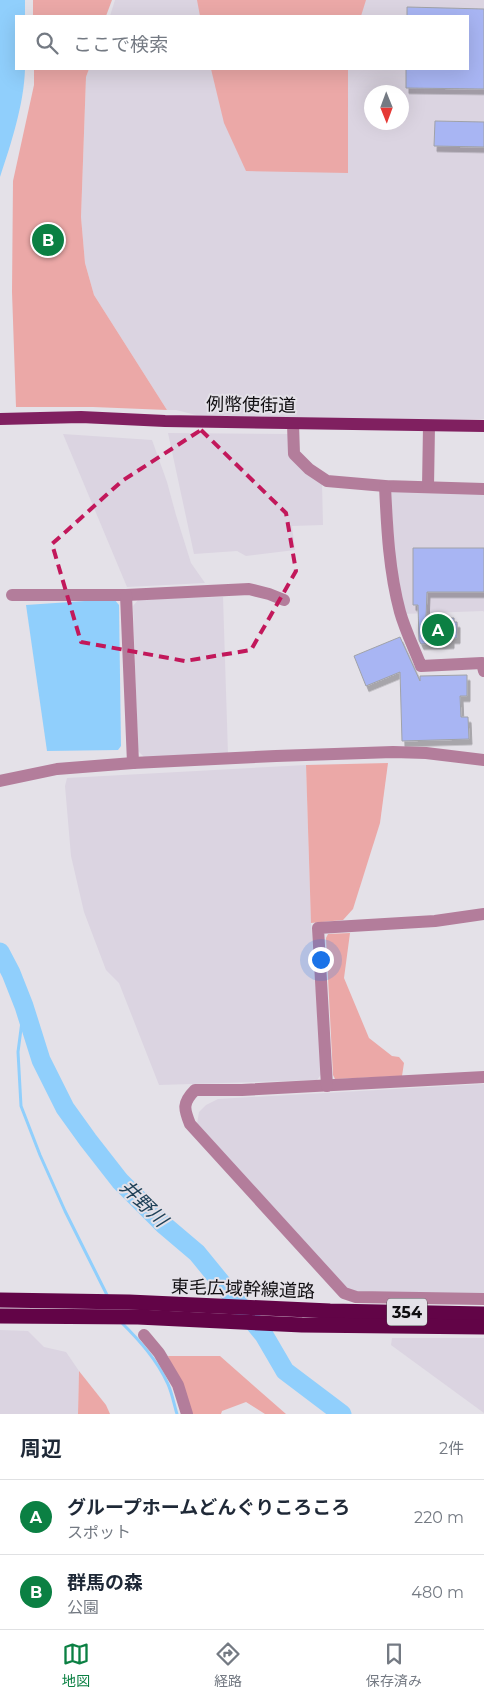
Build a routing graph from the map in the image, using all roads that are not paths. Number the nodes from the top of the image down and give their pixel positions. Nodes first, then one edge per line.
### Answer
1 (0, 419) edge
2 (293, 424) junction
3 (429, 426) junction
4 (484, 426) edge
5 (385, 486) junction
6 (428, 487) junction
7 (484, 489) edge
8 (12, 595) dead end
9 (126, 596) junction
10 (284, 600) dead end
11 (484, 671) edge
12 (484, 760) edge
13 (133, 762) junction
14 (0, 781) edge
15 (484, 914) edge
16 (484, 1078) edge
17 (327, 1086) junction
18 (484, 1299) edge
19 (0, 1300) edge
20 (484, 1314) edge
21 (0, 1316) edge
22 (484, 1327) edge
23 (144, 1334) dead end
24 (187, 1414) edge

1 - 2 main road, 例幣使街道
2 - 3 main road, 例幣使街道
2 - 5 street
3 - 4 main road, 例幣使街道
3 - 6 street
5 - 6 street
5 - 11 street
6 - 7 street
8 - 9 street
9 - 10 street
9 - 13 street
12 - 13 street
13 - 14 street
15 - 17 street
16 - 17 street
17 - 18 street
19 - 20 highway, 東毛広域幹線道路 / 354
21 - 22 highway, 東毛広域幹線道路 / 354
23 - 24 street

